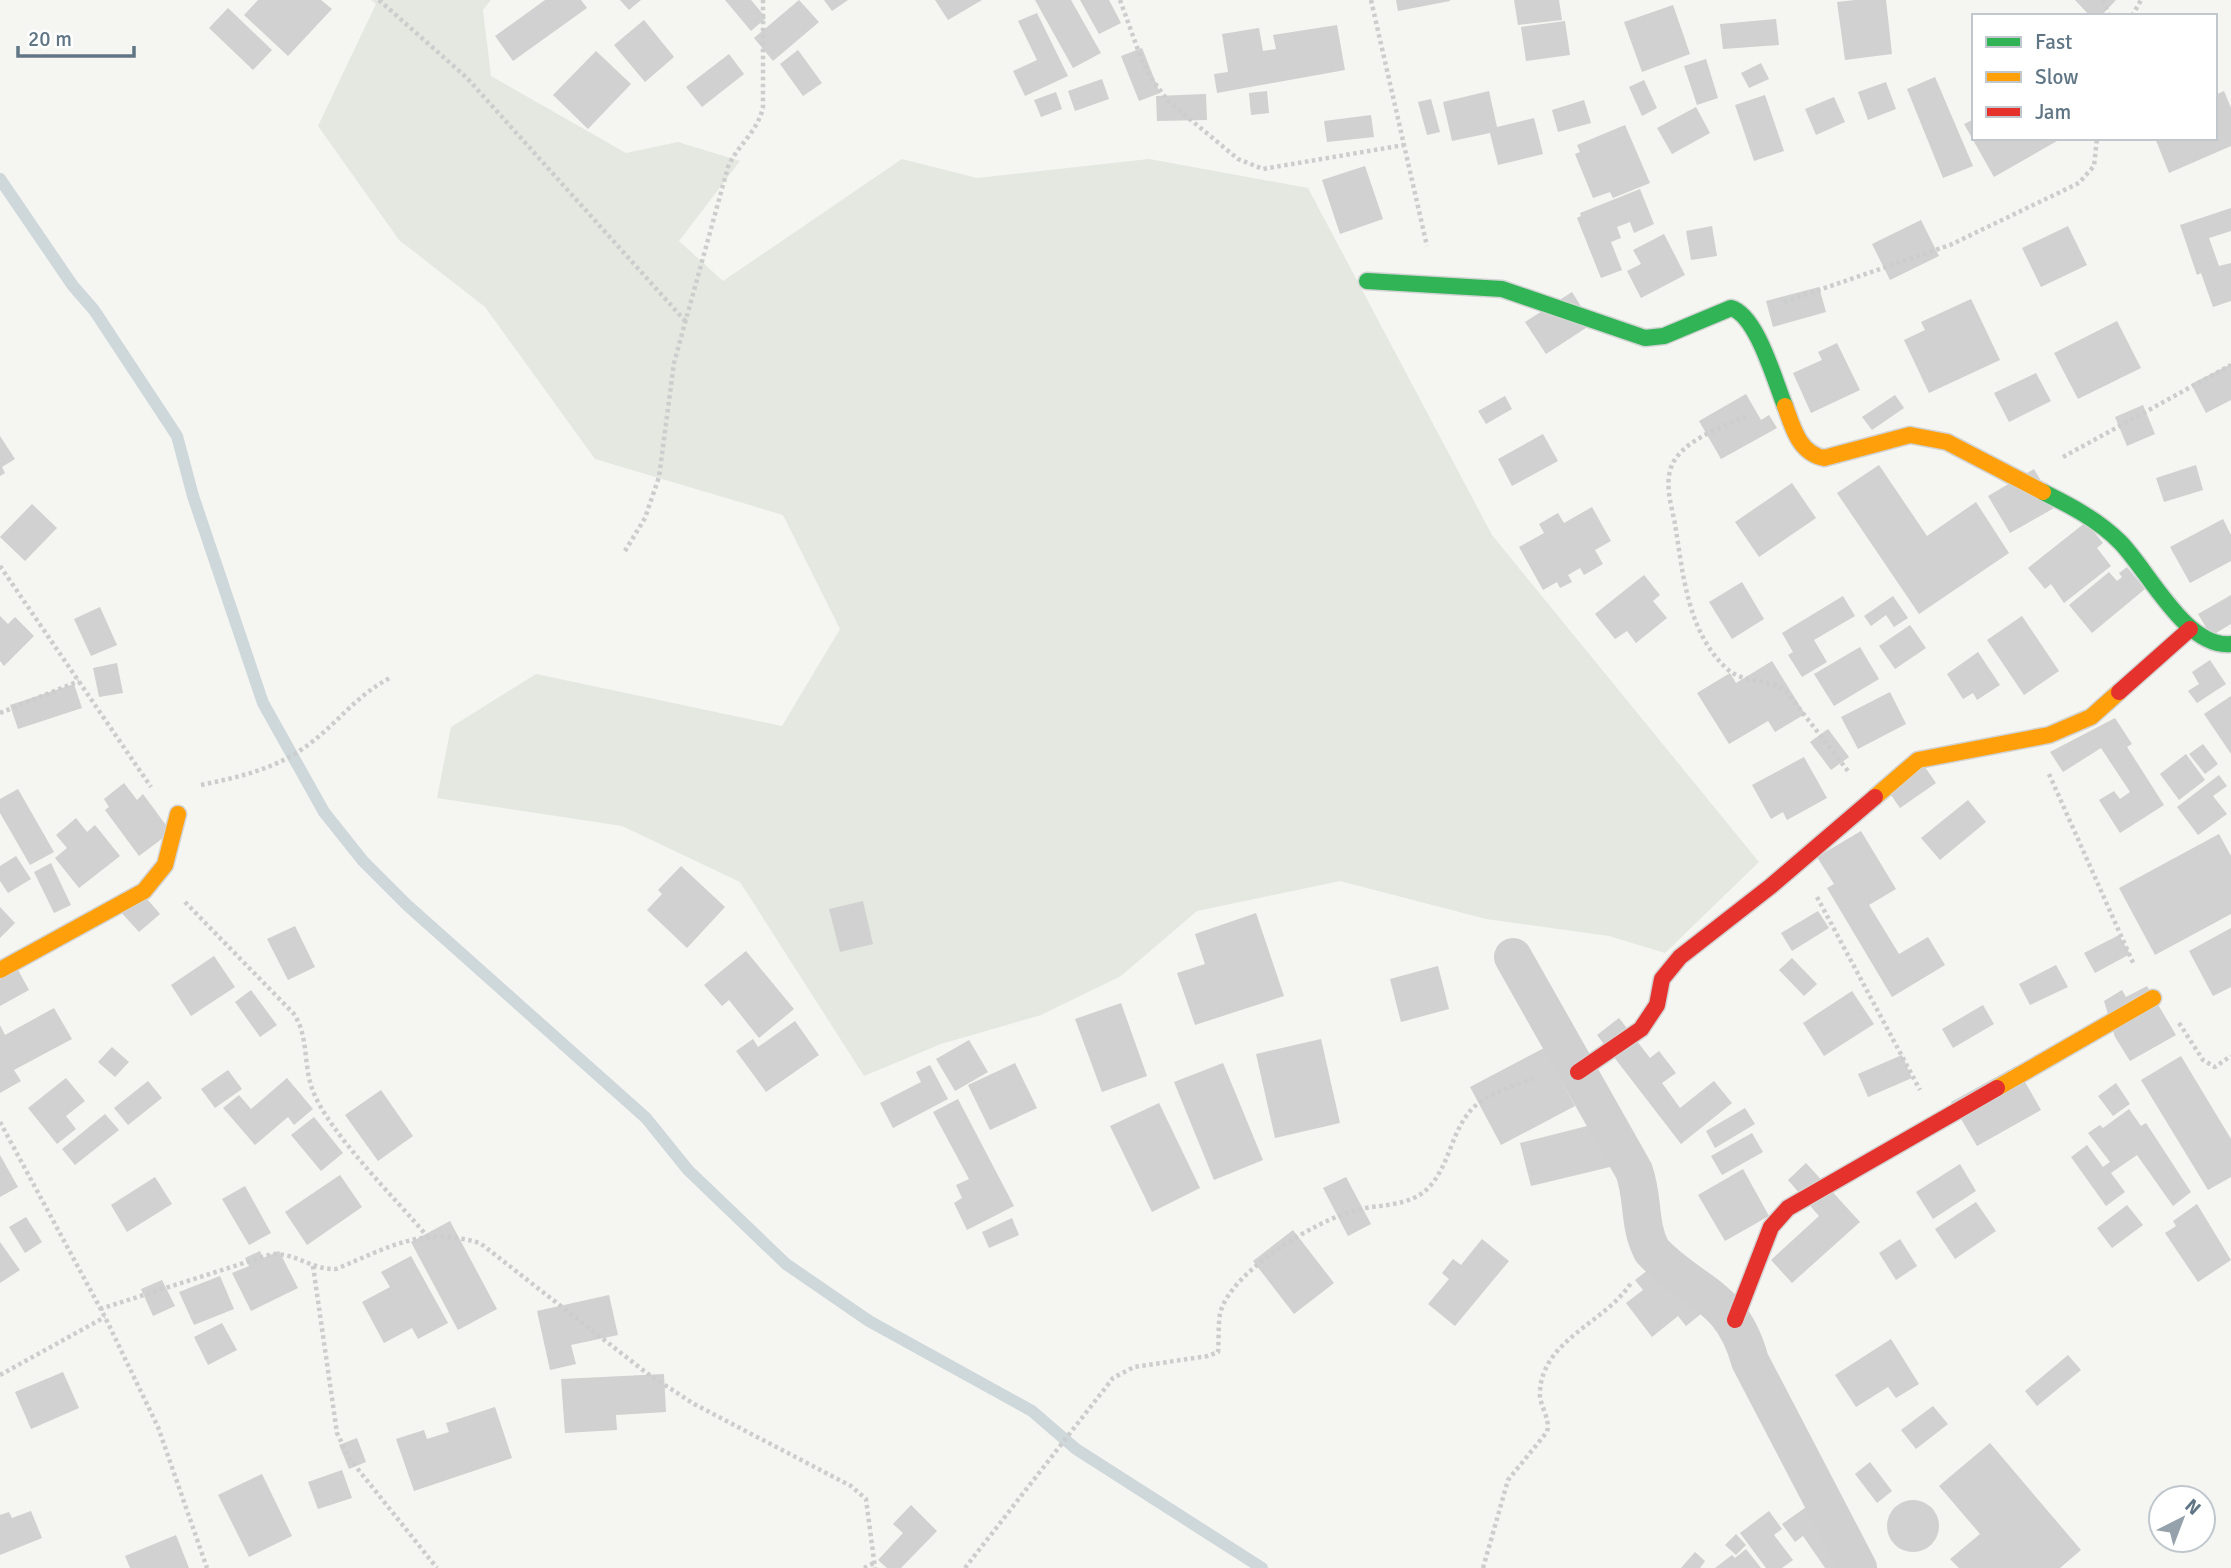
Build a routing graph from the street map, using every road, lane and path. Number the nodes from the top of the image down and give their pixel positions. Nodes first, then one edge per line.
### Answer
1 (379, 0) edge
2 (763, 0) edge
3 (1120, 0) edge
4 (1371, 0) edge
5 (2096, 140) edge
6 (1404, 145) junction
7 (1367, 281) dead end
8 (1436, 284) junction
9 (1745, 315) junction
10 (687, 323) junction
11 (2231, 365) edge
12 (1782, 398) junction
13 (2021, 480) junction
14 (625, 551) dead end
15 (0, 565) edge
16 (2190, 629) junction
17 (2231, 644) edge
18 (392, 677) dead end
19 (79, 681) junction
20 (0, 713) edge
21 (2035, 741) junction
22 (1870, 801) junction
23 (177, 819) junction
24 (1799, 862) junction
25 (160, 877) junction
26 (1513, 957) dead end
27 (0, 970) edge
28 (2153, 998) junction
29 (2231, 1056) edge
30 (1574, 1067) junction
31 (0, 1122) edge
32 (1937, 1123) junction
33 (427, 1236) junction
34 (1643, 1236) junction
35 (313, 1266) junction
36 (100, 1309) junction
37 (105, 1317) junction
38 (1735, 1320) junction
39 (0, 1375) edge
40 (875, 1565) edge
41 (207, 1568) edge
42 (437, 1568) edge
43 (864, 1568) edge
44 (965, 1568) edge
45 (1483, 1568) edge
46 (1858, 1568) edge

1 - 10 path
2 - 10 path
3 - 6 path
4 - 6 path
5 - 9 path
6 - 8 path
7 - 8 street
8 - 9 street
9 - 12 street
10 - 14 path
11 - 13 path
12 - 13 street
12 - 22 path
13 - 16 street
15 - 19 path
16 - 17 street
16 - 21 street
18 - 23 path
19 - 20 path
19 - 23 path
21 - 22 street
21 - 28 path
22 - 24 street
23 - 25 street
24 - 30 street
24 - 32 path
25 - 27 street
25 - 33 path
26 - 30 street
28 - 29 path
28 - 32 street
30 - 34 street
30 - 44 path
31 - 36 path
32 - 38 street
33 - 35 path
33 - 40 path
34 - 38 street
34 - 45 path
35 - 36 path
35 - 42 path
36 - 37 path
37 - 39 path
37 - 41 path
38 - 46 street
40 - 43 path

